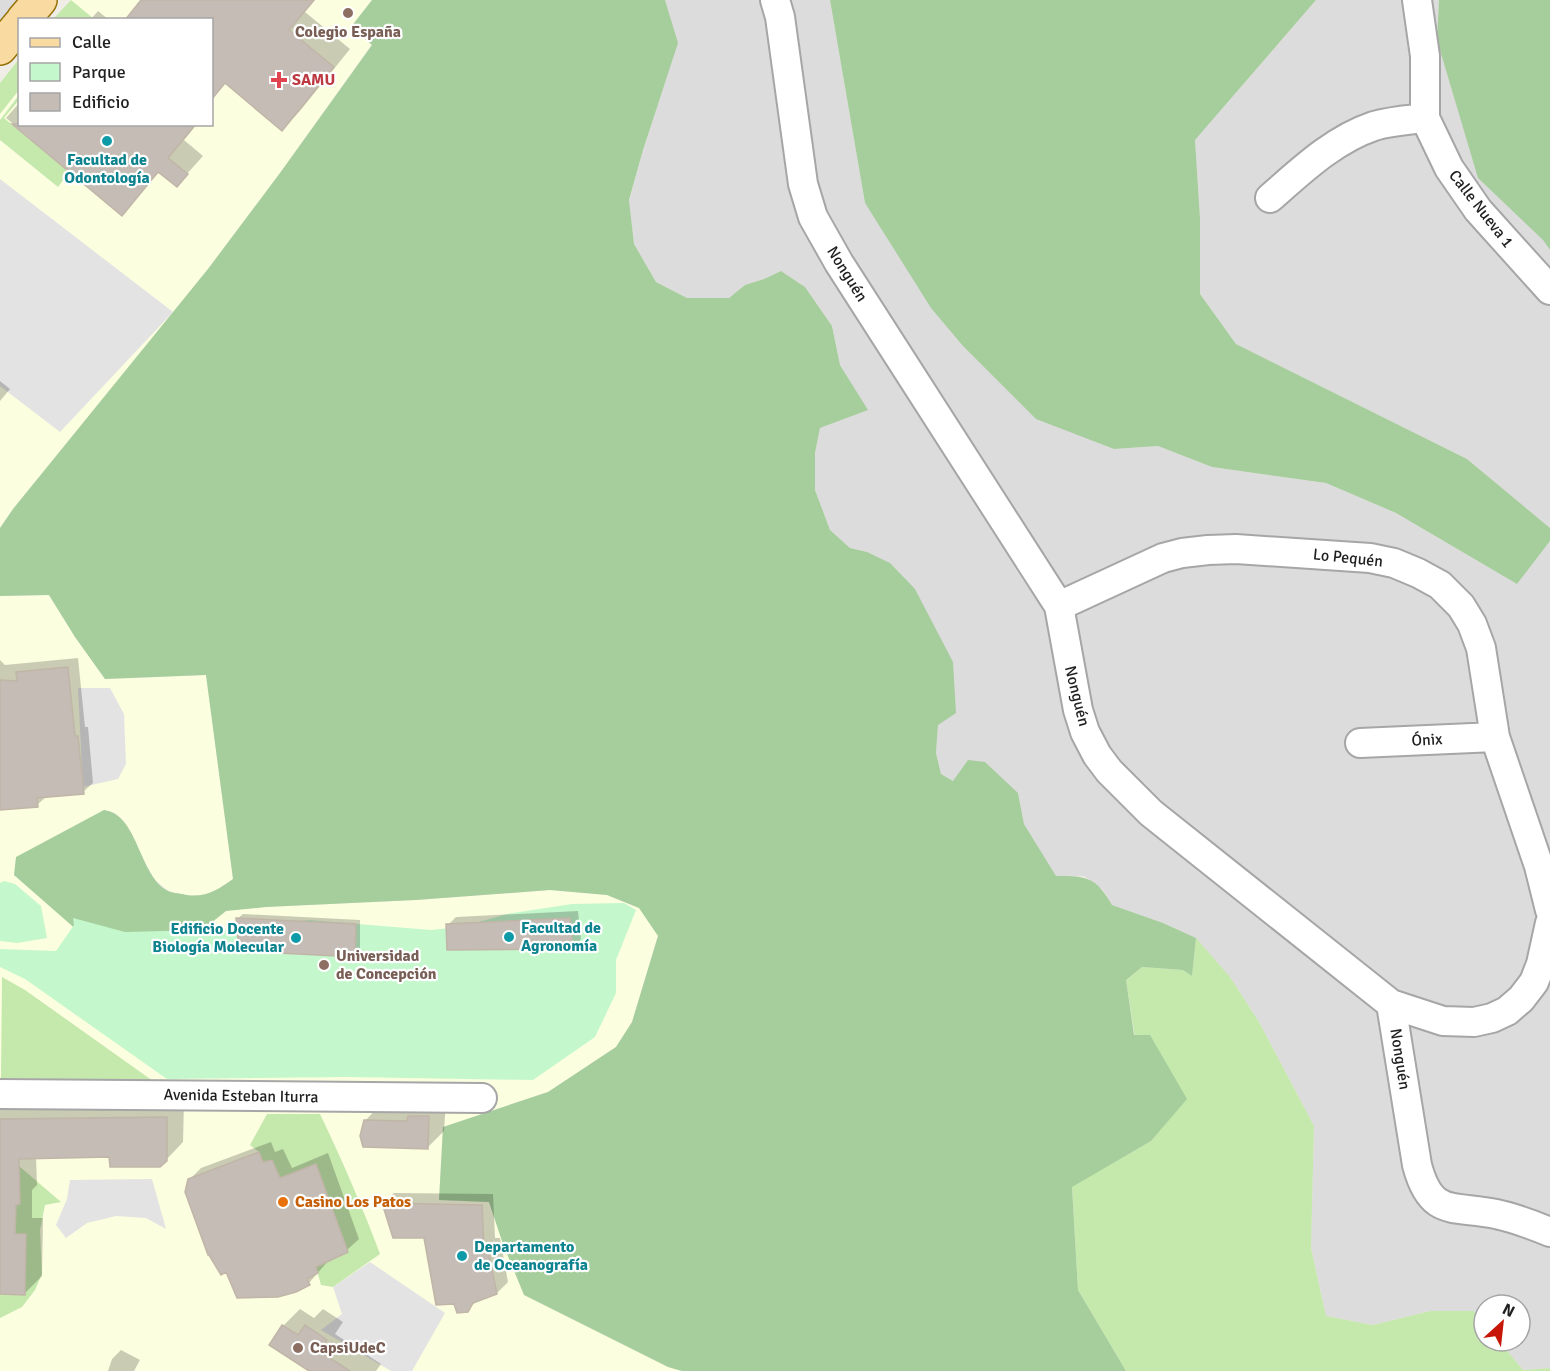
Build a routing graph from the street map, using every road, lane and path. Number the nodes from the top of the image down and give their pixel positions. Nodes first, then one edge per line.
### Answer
1 (40, 0) edge
2 (775, 0) edge
3 (1417, 0) edge
4 (25, 18) edge
5 (18, 26) edge
6 (0, 48) edge
7 (1425, 118) junction
8 (1270, 198) dead end
9 (1550, 290) edge
10 (1059, 606) junction
11 (1495, 737) junction
12 (1360, 743) dead end
13 (1550, 910) edge
14 (1550, 923) edge
15 (1391, 1004) junction
16 (0, 1094) edge
17 (482, 1098) dead end
18 (1550, 1232) edge

1 - 4 main road
2 - 10 street, Nonguén
3 - 7 street, Calle Nueva 1
5 - 6 main road
7 - 8 street
7 - 9 street, Calle Nueva 1
10 - 11 street, Lo Pequén
10 - 15 street, Nonguén
11 - 12 street, Ónix
11 - 13 street, Lo Pequén
14 - 15 street
15 - 18 street, Nonguén
16 - 17 street, Avenida Esteban Iturra

